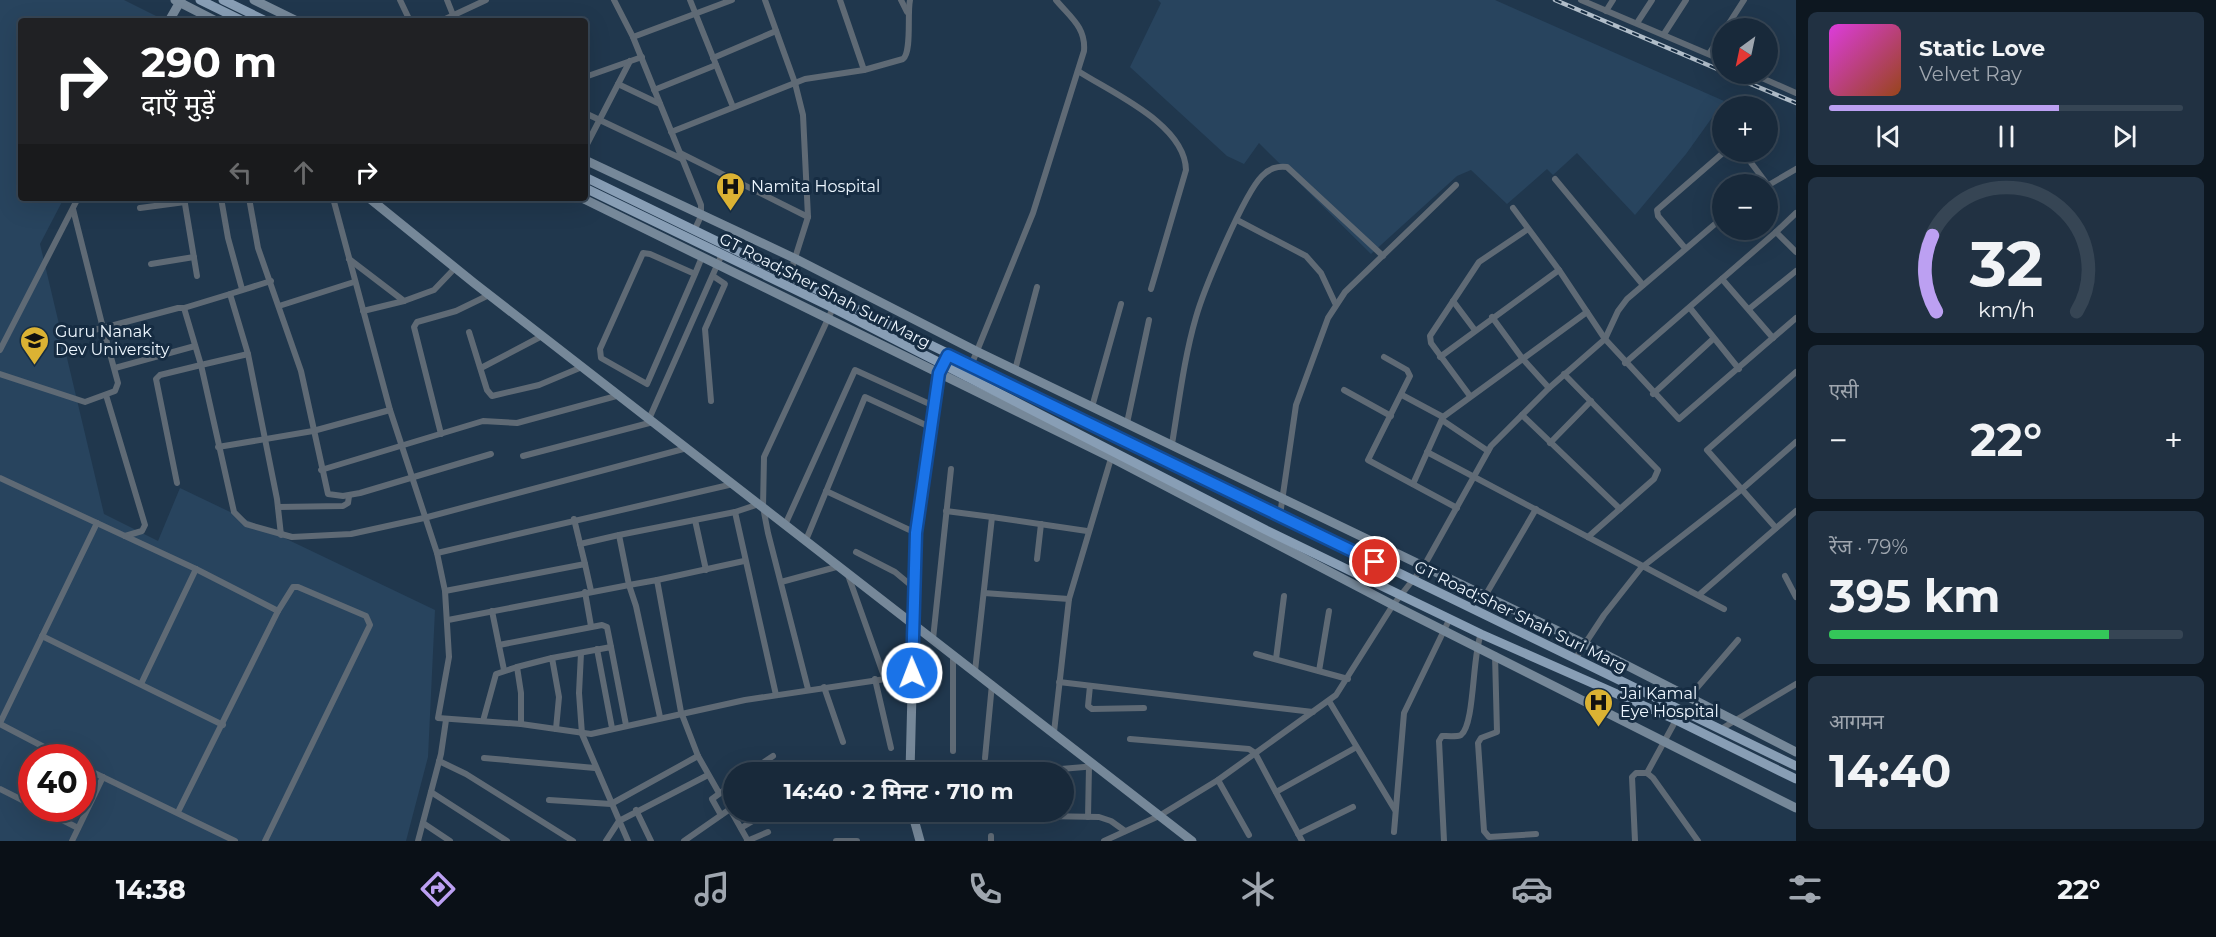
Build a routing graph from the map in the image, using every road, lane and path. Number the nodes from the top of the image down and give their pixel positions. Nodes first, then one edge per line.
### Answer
1 (200, 0) edge
2 (223, 0) edge
3 (254, 0) edge
4 (400, 0) edge
5 (447, 0) edge
6 (486, 0) edge
7 (615, 0) edge
8 (690, 0) edge
9 (732, 0) edge
10 (765, 0) edge
11 (840, 0) edge
12 (901, 0) edge
13 (910, 0) edge
14 (1056, 0) edge
15 (1581, 0) edge
16 (1613, 0) edge
17 (1652, 0) edge
18 (1686, 0) edge
19 (1744, 0) edge
20 (179, 1) edge
21 (1606, 10) junction
22 (907, 12) junction
23 (695, 13) junction
24 (453, 15) junction
25 (170, 18) edge
26 (210, 18) edge
27 (237, 18) edge
28 (260, 18) edge
29 (291, 18) edge
30 (409, 18) edge
31 (447, 18) edge
32 (1732, 18) edge
33 (1637, 23) junction
34 (776, 31) junction
35 (1664, 34) junction
36 (633, 37) junction
37 (1712, 49) edge
38 (1709, 54) junction
39 (1712, 55) edge
40 (642, 57) junction
41 (630, 61) junction
42 (715, 61) junction
43 (864, 70) junction
44 (1078, 71) junction
45 (588, 76) edge
46 (795, 83) junction
47 (618, 84) junction
48 (1776, 84) edge
49 (654, 90) junction
50 (1796, 93) edge
51 (660, 104) junction
52 (733, 107) junction
53 (588, 114) edge
54 (599, 120) junction
55 (671, 132) junction
56 (588, 142) edge
57 (681, 156) junction
58 (588, 161) edge
59 (1712, 162) edge
60 (1796, 169) edge
61 (588, 178) edge
62 (1555, 179) dead end
63 (1778, 179) edge
64 (1456, 185) dead end
65 (588, 189) edge
66 (77, 201) edge
67 (178, 201) edge
68 (184, 201) edge
69 (222, 201) edge
70 (250, 201) edge
71 (334, 201) edge
72 (373, 201) edge
73 (588, 201) edge
74 (140, 208) dead end
75 (1513, 208) dead end
76 (73, 209) junction
77 (1796, 213) edge
78 (701, 216) junction
79 (808, 217) junction
80 (1237, 220) junction
81 (1712, 226) edge
82 (1528, 230) junction
83 (1778, 230) edge
84 (694, 231) junction
85 (1778, 234) edge
86 (1767, 240) edge
87 (1685, 248) junction
88 (1796, 252) edge
89 (722, 254) junction
90 (1383, 256) junction
91 (194, 257) junction
92 (702, 257) junction
93 (348, 259) junction
94 (796, 259) junction
95 (151, 264) dead end
96 (718, 264) junction
97 (455, 268) junction
98 (1559, 270) junction
99 (1796, 271) edge
100 (695, 274) junction
101 (197, 276) dead end
102 (713, 276) junction
103 (789, 278) junction
104 (1722, 279) junction
105 (271, 280) junction
106 (354, 282) junction
107 (1643, 285) junction
108 (1036, 287) dead end
109 (242, 289) junction
110 (1151, 289) dead end
111 (230, 294) junction
112 (489, 295) junction
113 (404, 301) junction
114 (1453, 301) junction
115 (1335, 303) junction
116 (1121, 304) dead end
117 (279, 306) junction
118 (184, 308) junction
119 (1690, 308) junction
120 (1749, 309) junction
121 (363, 311) junction
122 (1587, 312) junction
123 (830, 313) junction
124 (696, 315) junction
125 (1492, 317) junction
126 (1796, 318) edge
127 (1149, 320) dead end
128 (708, 321) junction
129 (103, 328) junction
130 (1474, 330) junction
131 (469, 332) dead end
132 (75, 334) dead end
133 (542, 336) junction
134 (1773, 338) junction
135 (1605, 339) junction
136 (1713, 339) junction
137 (195, 346) junction
138 (0, 350) edge
139 (976, 351) junction
140 (248, 354) junction
141 (948, 355) junction
142 (1384, 357) dead end
143 (1440, 357) junction
144 (1522, 358) junction
145 (1625, 363) junction
146 (201, 365) junction
147 (970, 366) junction
148 (582, 367) junction
149 (115, 368) junction
150 (481, 369) junction
151 (940, 369) junction
152 (1739, 369) junction
153 (1015, 370) junction
154 (1796, 372) edge
155 (0, 374) edge
156 (1564, 374) junction
157 (966, 378) junction
158 (1549, 388) junction
159 (1344, 390) dead end
160 (1402, 394) junction
161 (1653, 394) junction
162 (106, 395) junction
163 (620, 395) junction
164 (1470, 396) junction
165 (711, 401) dead end
166 (1591, 401) junction
167 (933, 406) junction
168 (1092, 406) junction
169 (390, 410) junction
170 (1522, 415) junction
171 (1390, 416) junction
172 (1443, 419) junction
173 (651, 420) junction
174 (1127, 423) junction
175 (930, 428) junction
176 (313, 431) junction
177 (441, 434) junction
178 (265, 438) junction
179 (1796, 442) edge
180 (1172, 444) junction
181 (1550, 444) junction
182 (402, 446) junction
183 (218, 447) junction
184 (687, 448) junction
185 (1488, 451) junction
186 (1427, 452) junction
187 (491, 454) dead end
188 (1112, 454) junction
189 (523, 456) dead end
190 (321, 470) junction
191 (951, 470) dead end
192 (0, 478) edge
193 (412, 478) junction
194 (1473, 478) junction
195 (177, 483) dead end
196 (733, 484) junction
197 (1413, 484) junction
198 (1741, 490) junction
199 (826, 491) junction
200 (348, 495) junction
201 (1283, 497) junction
202 (761, 505) junction
203 (278, 507) junction
204 (1457, 508) junction
205 (1536, 509) junction
206 (1620, 509) junction
207 (946, 511) junction
208 (735, 512) junction
209 (1796, 512) edge
210 (1280, 515) junction
211 (992, 517) junction
212 (424, 518) junction
213 (574, 519) junction
214 (695, 520) junction
215 (97, 523) junction
216 (1041, 524) junction
217 (785, 525) junction
218 (1776, 528) junction
219 (1087, 531) junction
220 (916, 533) junction
221 (281, 535) junction
222 (619, 535) junction
223 (124, 536) junction
224 (1588, 537) junction
225 (806, 540) junction
226 (580, 544) junction
227 (856, 552) dead end
228 (437, 553) junction
229 (1037, 559) dead end
230 (744, 561) junction
231 (585, 564) junction
232 (1424, 566) junction
233 (1644, 566) junction
234 (196, 569) junction
235 (844, 569) junction
236 (706, 570) junction
237 (1785, 576) dead end
238 (657, 580) junction
239 (1412, 580) junction
240 (781, 582) junction
241 (629, 585) junction
242 (914, 587) junction
243 (445, 591) junction
244 (588, 592) junction
245 (984, 593) junction
246 (1700, 594) junction
247 (1401, 595) junction
248 (1284, 596) dead end
249 (1485, 596) junction
250 (1796, 597) edge
251 (1069, 599) junction
252 (1393, 605) junction
253 (1724, 609) dead end
254 (1329, 610) dead end
255 (278, 611) junction
256 (492, 611) junction
257 (1450, 618) junction
258 (448, 620) junction
259 (912, 623) junction
260 (591, 627) junction
261 (1445, 630) junction
262 (1481, 634) junction
263 (42, 636) junction
264 (933, 639) junction
265 (1738, 640) dead end
266 (1583, 643) junction
267 (499, 645) junction
268 (1476, 645) junction
269 (611, 647) junction
270 (597, 649) junction
271 (581, 653) junction
272 (1256, 654) dead end
273 (953, 655) junction
274 (1495, 655) junction
275 (552, 658) junction
276 (1276, 659) junction
277 (1575, 659) junction
278 (517, 667) junction
279 (504, 670) junction
280 (975, 671) junction
281 (1319, 671) junction
282 (912, 673) junction
283 (876, 679) junction
284 (885, 679) junction
285 (1348, 679) junction
286 (1059, 682) junction
287 (141, 684) junction
288 (992, 684) junction
289 (1796, 684) edge
290 (1090, 686) junction
291 (824, 687) junction
292 (808, 689) junction
293 (776, 694) junction
294 (1689, 697) junction
295 (1329, 700) junction
296 (1144, 708) dead end
297 (681, 712) junction
298 (1313, 712) junction
299 (660, 717) junction
300 (446, 720) junction
301 (1676, 720) junction
302 (1734, 720) junction
303 (483, 721) junction
304 (0, 724) edge
305 (521, 724) junction
306 (223, 725) junction
307 (626, 725) junction
308 (612, 728) junction
309 (556, 729) junction
310 (1722, 729) junction
311 (1054, 732) junction
312 (582, 734) junction
313 (1130, 739) dead end
314 (843, 742) dead end
315 (1665, 742) junction
316 (38, 744) edge
317 (891, 748) dead end
318 (1355, 748) junction
319 (952, 752) dead end
320 (1796, 752) edge
321 (1255, 753) junction
322 (698, 756) junction
323 (773, 756) dead end
324 (484, 758) dead end
325 (985, 758) dead end
326 (439, 761) junction
327 (764, 762) edge
328 (910, 762) edge
329 (1093, 766) junction
330 (1796, 766) edge
331 (595, 768) junction
332 (1074, 768) edge
333 (96, 773) edge
334 (1647, 773) junction
335 (708, 776) junction
336 (103, 777) junction
337 (1796, 779) edge
338 (1218, 780) junction
339 (0, 789) edge
340 (723, 791) edge
341 (431, 792) junction
342 (1276, 792) junction
343 (719, 794) junction
344 (18, 798) edge
345 (549, 800) dead end
346 (611, 804) junction
347 (1353, 807) dead end
348 (1796, 808) edge
349 (636, 810) junction
350 (1396, 811) junction
351 (178, 812) junction
352 (721, 815) joint
353 (1159, 816) junction
354 (1074, 817) edge
355 (1088, 817) junction
356 (619, 821) junction
357 (66, 822) edge
358 (738, 822) edge
359 (751, 822) edge
360 (915, 822) edge
361 (423, 824) junction
362 (78, 828) junction
363 (741, 828) junction
364 (1125, 831) junction
365 (768, 832) dead end
366 (1394, 832) dead end
367 (1298, 834) junction
368 (1536, 834) dead end
369 (1249, 836) dead end
370 (846, 840) edge
371 (72, 841) edge
372 (236, 841) edge
373 (265, 841) edge
374 (418, 841) edge
375 (450, 841) edge
376 (507, 841) edge
377 (573, 841) edge
378 (606, 841) edge
379 (628, 841) edge
380 (651, 841) edge
381 (684, 841) edge
382 (748, 841) edge
383 (836, 841) edge
384 (857, 841) edge
385 (920, 841) edge
386 (1104, 841) edge
387 (1192, 841) edge
388 (1302, 841) edge
389 (1444, 841) edge
390 (1635, 841) edge
391 (1698, 841) edge

1 - 27 main road
2 - 28 main road
3 - 29 main road
4 - 30 street
5 - 24 street
6 - 24 street
7 - 36 street
8 - 23 street
9 - 23 street
10 - 34 street
11 - 43 street
12 - 22 street
13 - 22 street
14 - 44 street
15 - 21 street
16 - 21 street
17 - 33 street
18 - 35 street
19 - 32 street
20 - 25 main road
20 - 26 main road
21 - 33 street
22 - 43 street
23 - 36 street
23 - 42 street
24 - 31 street
33 - 35 street
34 - 42 street
34 - 46 street
35 - 38 street
36 - 40 street
37 - 38 street
38 - 39 street
40 - 41 street
40 - 49 street
41 - 45 street
41 - 47 street
42 - 49 street
42 - 52 street
43 - 46 street
44 - 110 street
44 - 139 street
46 - 52 street
46 - 79 street
47 - 51 street
47 - 54 street
48 - 50 street
49 - 51 street
51 - 55 street
52 - 55 street
53 - 54 street
54 - 56 street
54 - 57 street
55 - 57 street
57 - 78 street
57 - 79 street
58 - 78 main road
59 - 87 street
60 - 63 street
61 - 84 main road, GT Road;Sher Shah Suri Marg
62 - 107 street
64 - 90 street
65 - 89 main road, GT Road;Sher Shah Suri Marg
66 - 76 street
67 - 74 street
68 - 91 street
69 - 109 street
70 - 105 street
71 - 93 street
72 - 97 main road
73 - 92 main road
75 - 82 street
76 - 129 street
76 - 138 street
77 - 83 street
78 - 84 street
78 - 94 main road
79 - 94 street
80 - 90 street
80 - 115 street
80 - 180 street
81 - 87 street
82 - 98 street
82 - 114 street
84 - 103 main road, GT Road;Sher Shah Suri Marg
85 - 88 street
86 - 104 street
87 - 107 street
89 - 96 street
89 - 123 main road, GT Road;Sher Shah Suri Marg
90 - 115 street
91 - 95 street
91 - 101 street
92 - 96 main road
92 - 100 street
93 - 106 street
93 - 113 street
94 - 103 street
94 - 139 main road
96 - 102 street
96 - 123 main road
97 - 112 main road
97 - 113 street
98 - 122 street
98 - 125 street
99 - 120 street
100 - 100 street
102 - 124 street
102 - 128 street
103 - 141 main road, GT Road;Sher Shah Suri Marg
104 - 119 street
104 - 120 street
105 - 109 street
105 - 117 street
106 - 117 street
106 - 121 street
107 - 135 street
108 - 153 street
109 - 111 street
111 - 118 street
111 - 140 street
112 - 133 main road
112 - 177 street
113 - 121 street
114 - 130 street
114 - 143 street
115 - 201 street
116 - 168 street
117 - 176 street
118 - 129 street
118 - 137 street
119 - 136 street
119 - 145 street
120 - 134 street
121 - 169 street
122 - 135 street
122 - 144 street
123 - 151 main road, GT Road;Sher Shah Suri Marg
123 - 202 street
124 - 128 street
124 - 173 street
125 - 130 street
125 - 144 street
126 - 134 street
127 - 174 street
128 - 165 street
129 - 132 street
129 - 149 street
130 - 143 street
131 - 150 street
133 - 148 main road
133 - 150 street
134 - 152 street
135 - 145 street
135 - 156 street
136 - 152 street
136 - 161 street
137 - 146 street
137 - 149 street
139 - 147 street
139 - 153 main road
140 - 146 street
140 - 178 street
141 - 147 main road, GT Road;Sher Shah Suri Marg
141 - 151 main road
142 - 160 street
143 - 164 street
144 - 158 street
144 - 164 street
145 - 161 street
146 - 183 street
146 - 195 street
147 - 157 street
147 - 210 main road, GT Road;Sher Shah Suri Marg
148 - 150 street
148 - 163 main road
149 - 162 street
151 - 157 main road, GT Road;Sher Shah Suri Marg
151 - 167 main road
151 - 188 main road
152 - 161 street
153 - 168 main road
154 - 198 street
155 - 162 street
156 - 158 street
156 - 166 street
157 - 188 main road, GT Road;Sher Shah Suri Marg
158 - 170 street
159 - 171 street
160 - 171 street
160 - 172 street
162 - 223 street
163 - 173 main road
163 - 177 street
164 - 172 street
166 - 181 street
166 - 206 street
167 - 175 main road
167 - 217 street
168 - 174 main road
169 - 176 street
169 - 182 street
170 - 181 street
170 - 185 street
171 - 197 street
172 - 185 street
172 - 186 street
173 - 184 main road
173 - 189 street
174 - 180 main road
175 - 199 street
175 - 220 main road
176 - 178 street
176 - 190 street
177 - 182 street
178 - 183 street
178 - 203 street
179 - 198 street
180 - 201 main road
181 - 206 street
182 - 190 street
182 - 193 street
183 - 221 street
184 - 196 main road
184 - 212 street
185 - 194 street
186 - 194 street
186 - 197 street
187 - 193 street
188 - 219 street
188 - 247 main road, GT Road;Sher Shah Suri Marg
188 - 252 main road
190 - 200 street
191 - 207 street
192 - 215 street
193 - 200 street
193 - 212 street
194 - 204 street
194 - 205 street
196 - 202 main road
196 - 213 street
197 - 204 street
198 - 218 street
198 - 233 street
199 - 220 street
199 - 225 street
200 - 203 street
201 - 210 street
201 - 232 main road
202 - 208 street
202 - 217 main road
202 - 240 street
203 - 221 street
204 - 232 street
205 - 224 street
205 - 249 street
206 - 224 street
207 - 211 street
207 - 264 street
208 - 214 street
208 - 230 street
209 - 218 street
210 - 239 main road, GT Road;Sher Shah Suri Marg
211 - 216 street
211 - 245 street
212 - 221 street
212 - 228 street
213 - 226 street
213 - 228 street
214 - 222 street
214 - 236 street
215 - 223 street
215 - 263 street
216 - 219 street
216 - 229 street
217 - 225 main road
218 - 246 street
219 - 251 street
220 - 242 main road
222 - 226 street
222 - 241 street
223 - 234 street
224 - 233 street
225 - 235 main road
226 - 231 street
227 - 242 street
228 - 243 street
230 - 236 street
230 - 293 street
231 - 243 street
231 - 244 street
232 - 239 street
232 - 249 main road
233 - 246 street
233 - 266 street
234 - 255 street
234 - 287 street
235 - 240 street
235 - 259 main road
235 - 284 street
236 - 238 street
237 - 250 street
238 - 241 street
238 - 297 street
239 - 247 street
239 - 277 main road, GT Road;Sher Shah Suri Marg
240 - 292 street
241 - 244 street
241 - 299 street
242 - 259 main road
243 - 258 street
244 - 256 street
244 - 260 street
245 - 251 street
245 - 280 street
246 - 253 street
247 - 252 street
247 - 257 main road, GT Road;Sher Shah Suri Marg
248 - 276 street
249 - 266 main road
251 - 286 street
252 - 261 main road
252 - 285 street
254 - 281 street
255 - 306 street
255 - 373 street
256 - 258 street
256 - 267 street
257 - 261 street
257 - 262 main road, GT Road;Sher Shah Suri Marg
258 - 300 street
259 - 264 main road
259 - 282 main road
260 - 267 street
260 - 269 street
261 - 268 main road
261 - 350 street
262 - 268 street
262 - 301 main road, GT Road;Sher Shah Suri Marg
263 - 287 street
263 - 304 street
264 - 273 main road
265 - 294 street
266 - 277 street
266 - 294 main road
267 - 279 street
268 - 274 main road
268 - 389 street
269 - 270 street
269 - 307 street
270 - 271 street
270 - 308 street
271 - 275 street
271 - 312 street
272 - 276 street
273 - 280 main road
273 - 319 street
274 - 315 main road
274 - 368 street
275 - 278 street
275 - 309 street
276 - 281 street
277 - 310 main road, GT Road;Sher Shah Suri Marg
278 - 279 street
278 - 305 street
279 - 303 street
280 - 288 main road
281 - 285 street
282 - 284 street
282 - 328 main road
283 - 284 street
283 - 291 street
283 - 317 street
285 - 295 street
286 - 290 street
286 - 311 street
287 - 306 street
288 - 311 main road
288 - 325 street
289 - 302 street
290 - 296 street
290 - 298 street
291 - 292 street
291 - 314 street
292 - 293 street
293 - 297 street
294 - 302 main road
295 - 298 street
295 - 318 street
297 - 299 street
297 - 322 street
298 - 321 street
299 - 307 street
300 - 303 street
300 - 326 street
301 - 315 street
301 - 337 main road, GT Road;Sher Shah Suri Marg
302 - 310 street
302 - 320 main road
303 - 305 street
304 - 316 street
305 - 309 street
306 - 351 street
307 - 308 street
308 - 312 street
309 - 312 street
310 - 330 main road, GT Road;Sher Shah Suri Marg
311 - 329 main road
312 - 331 street
313 - 321 street
315 - 334 street
315 - 348 main road
318 - 342 street
318 - 350 street
321 - 338 street
321 - 342 street
322 - 335 street
322 - 346 street
323 - 327 street
324 - 331 street
326 - 341 street
326 - 377 street
329 - 332 street
329 - 353 main road
329 - 355 street
331 - 346 street
333 - 336 street
334 - 390 street
334 - 391 street
335 - 343 street
335 - 349 street
336 - 351 street
336 - 362 street
338 - 353 street
338 - 369 street
339 - 344 street
340 - 343 street
341 - 361 street
341 - 376 street
342 - 367 street
343 - 352 street
345 - 346 street
346 - 356 street
347 - 367 street
349 - 356 street
349 - 380 street
350 - 366 street
351 - 372 street
352 - 381 street
353 - 364 street
353 - 387 main road
354 - 355 street
355 - 364 street
356 - 378 street
356 - 379 street
357 - 362 street
358 - 363 street
359 - 363 street
360 - 385 main road
361 - 374 street
361 - 375 street
362 - 371 street
363 - 382 street
364 - 386 street
365 - 382 street
367 - 388 street
370 - 383 street
370 - 384 street

